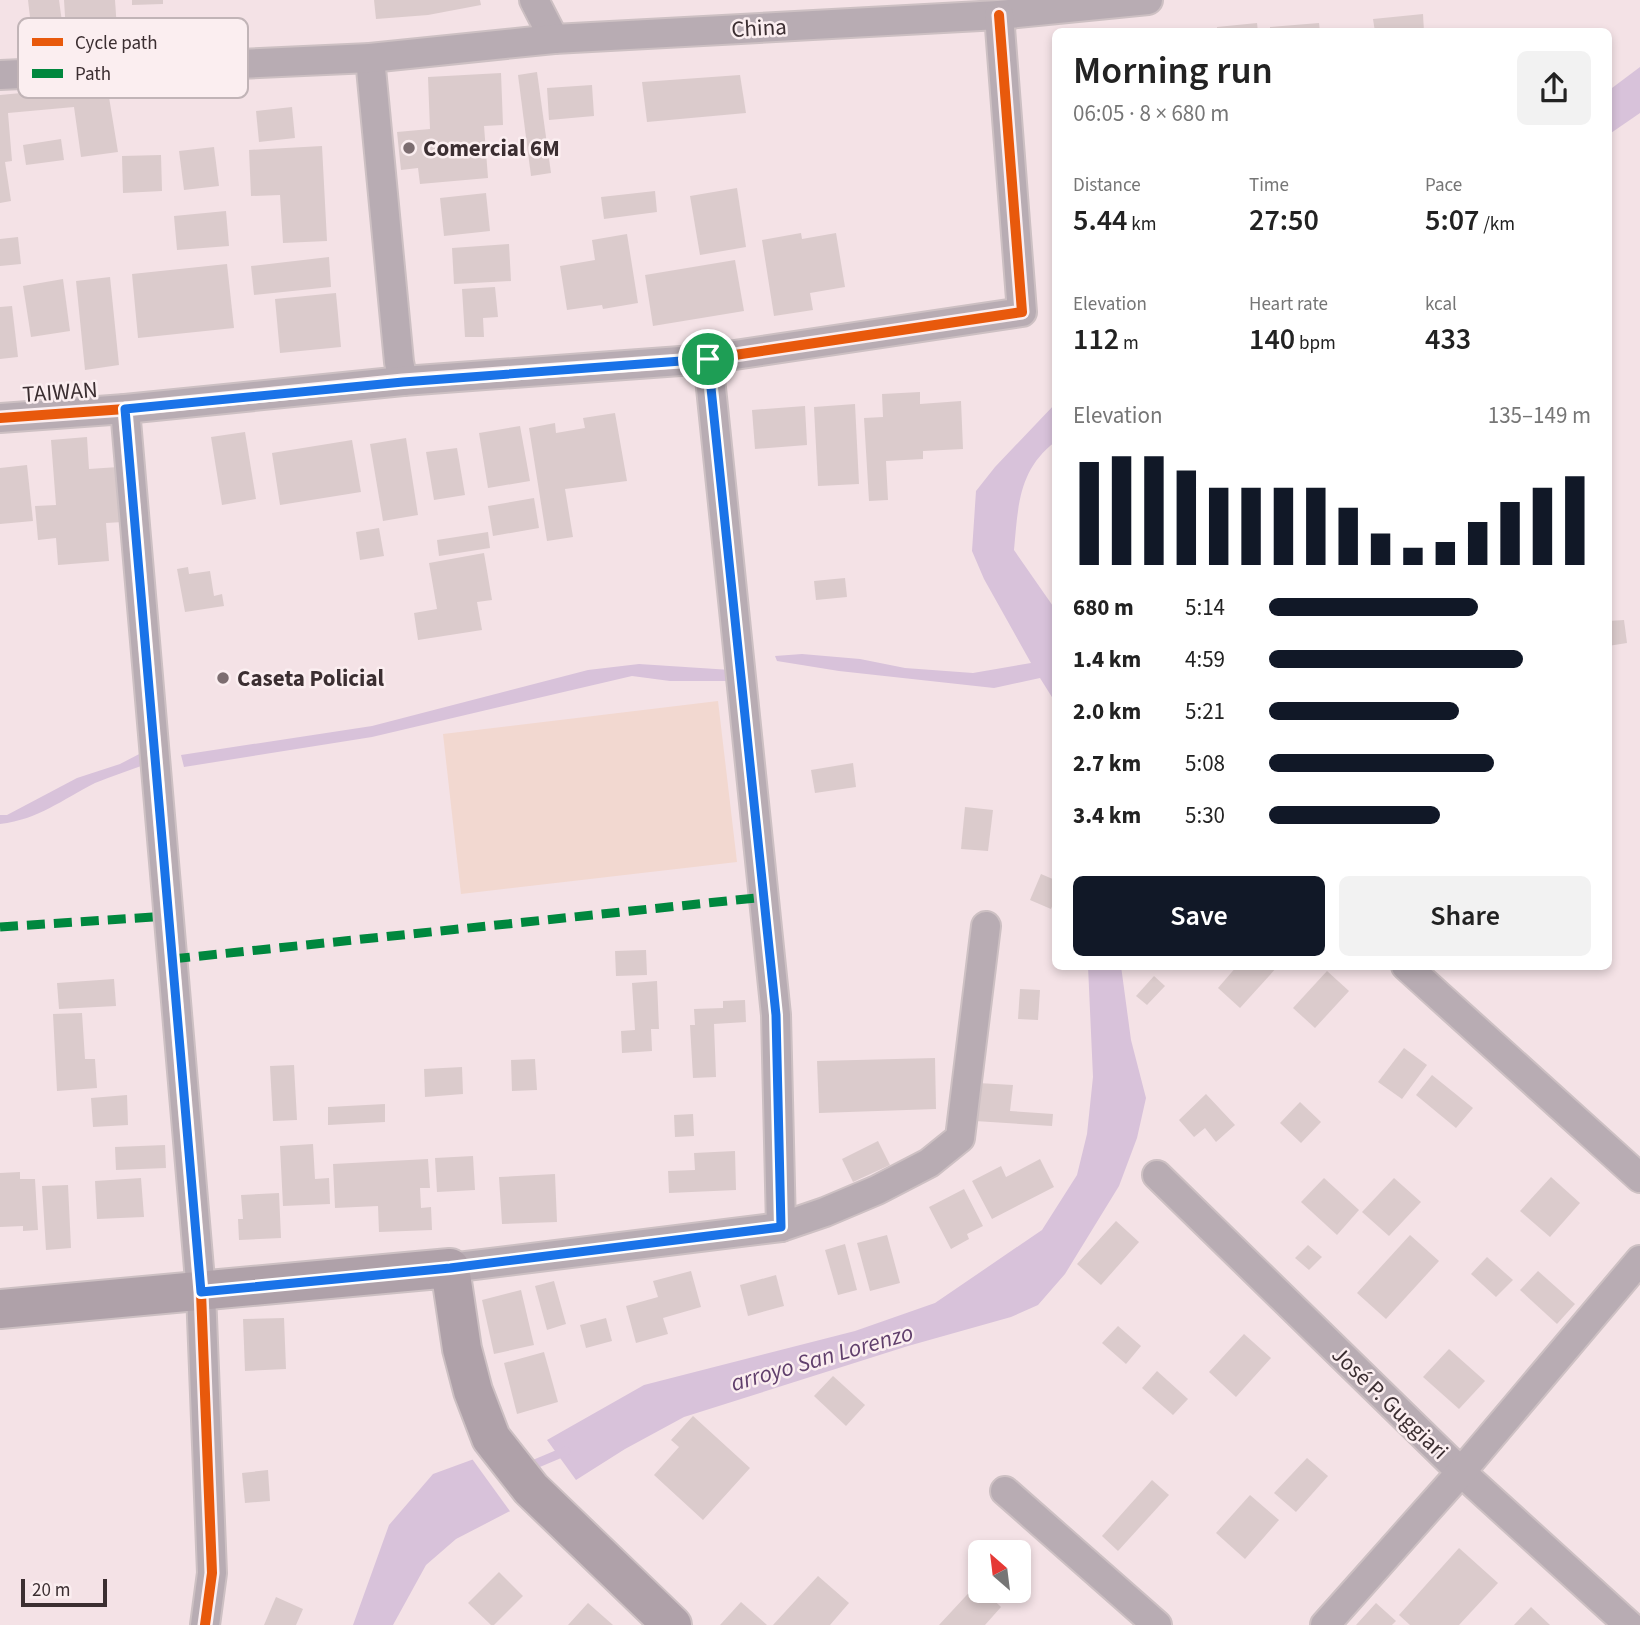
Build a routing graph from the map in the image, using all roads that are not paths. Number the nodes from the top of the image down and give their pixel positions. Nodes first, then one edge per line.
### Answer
1 (534, 0) edge
2 (1148, 0) edge
3 (906, 10) edge
4 (999, 15) junction
5 (554, 39) junction
6 (370, 58) junction
7 (248, 64) edge
8 (18, 74) edge
9 (0, 75) edge
10 (708, 359) junction
11 (403, 382) junction
12 (125, 409) junction
13 (0, 418) edge
14 (986, 926) dead end
15 (1410, 970) edge
16 (1157, 1174) dead end
17 (1640, 1178) edge
18 (781, 1227) junction
19 (1640, 1260) edge
20 (450, 1268) junction
21 (201, 1292) junction
22 (0, 1309) edge
23 (1461, 1472) junction
24 (1005, 1491) dead end
25 (205, 1625) edge
26 (672, 1625) edge
27 (1157, 1625) edge
28 (1325, 1625) edge
29 (1629, 1625) edge

1 - 5 street
2 - 4 street, China
3 - 4 street, China
3 - 5 street, China
4 - 10 street, TAIWAN
5 - 6 street, China
6 - 7 street, China
6 - 11 street
8 - 9 street, China
10 - 11 street, TAIWAN
10 - 18 street
11 - 12 street, TAIWAN
12 - 13 street, TAIWAN
12 - 21 street
14 - 18 street
15 - 17 street
16 - 23 street, José P. Guggiari
18 - 20 street
19 - 23 street
20 - 21 street
20 - 26 street
21 - 22 street
21 - 25 street
23 - 28 street
23 - 29 street, José P. Guggiari
24 - 27 street

